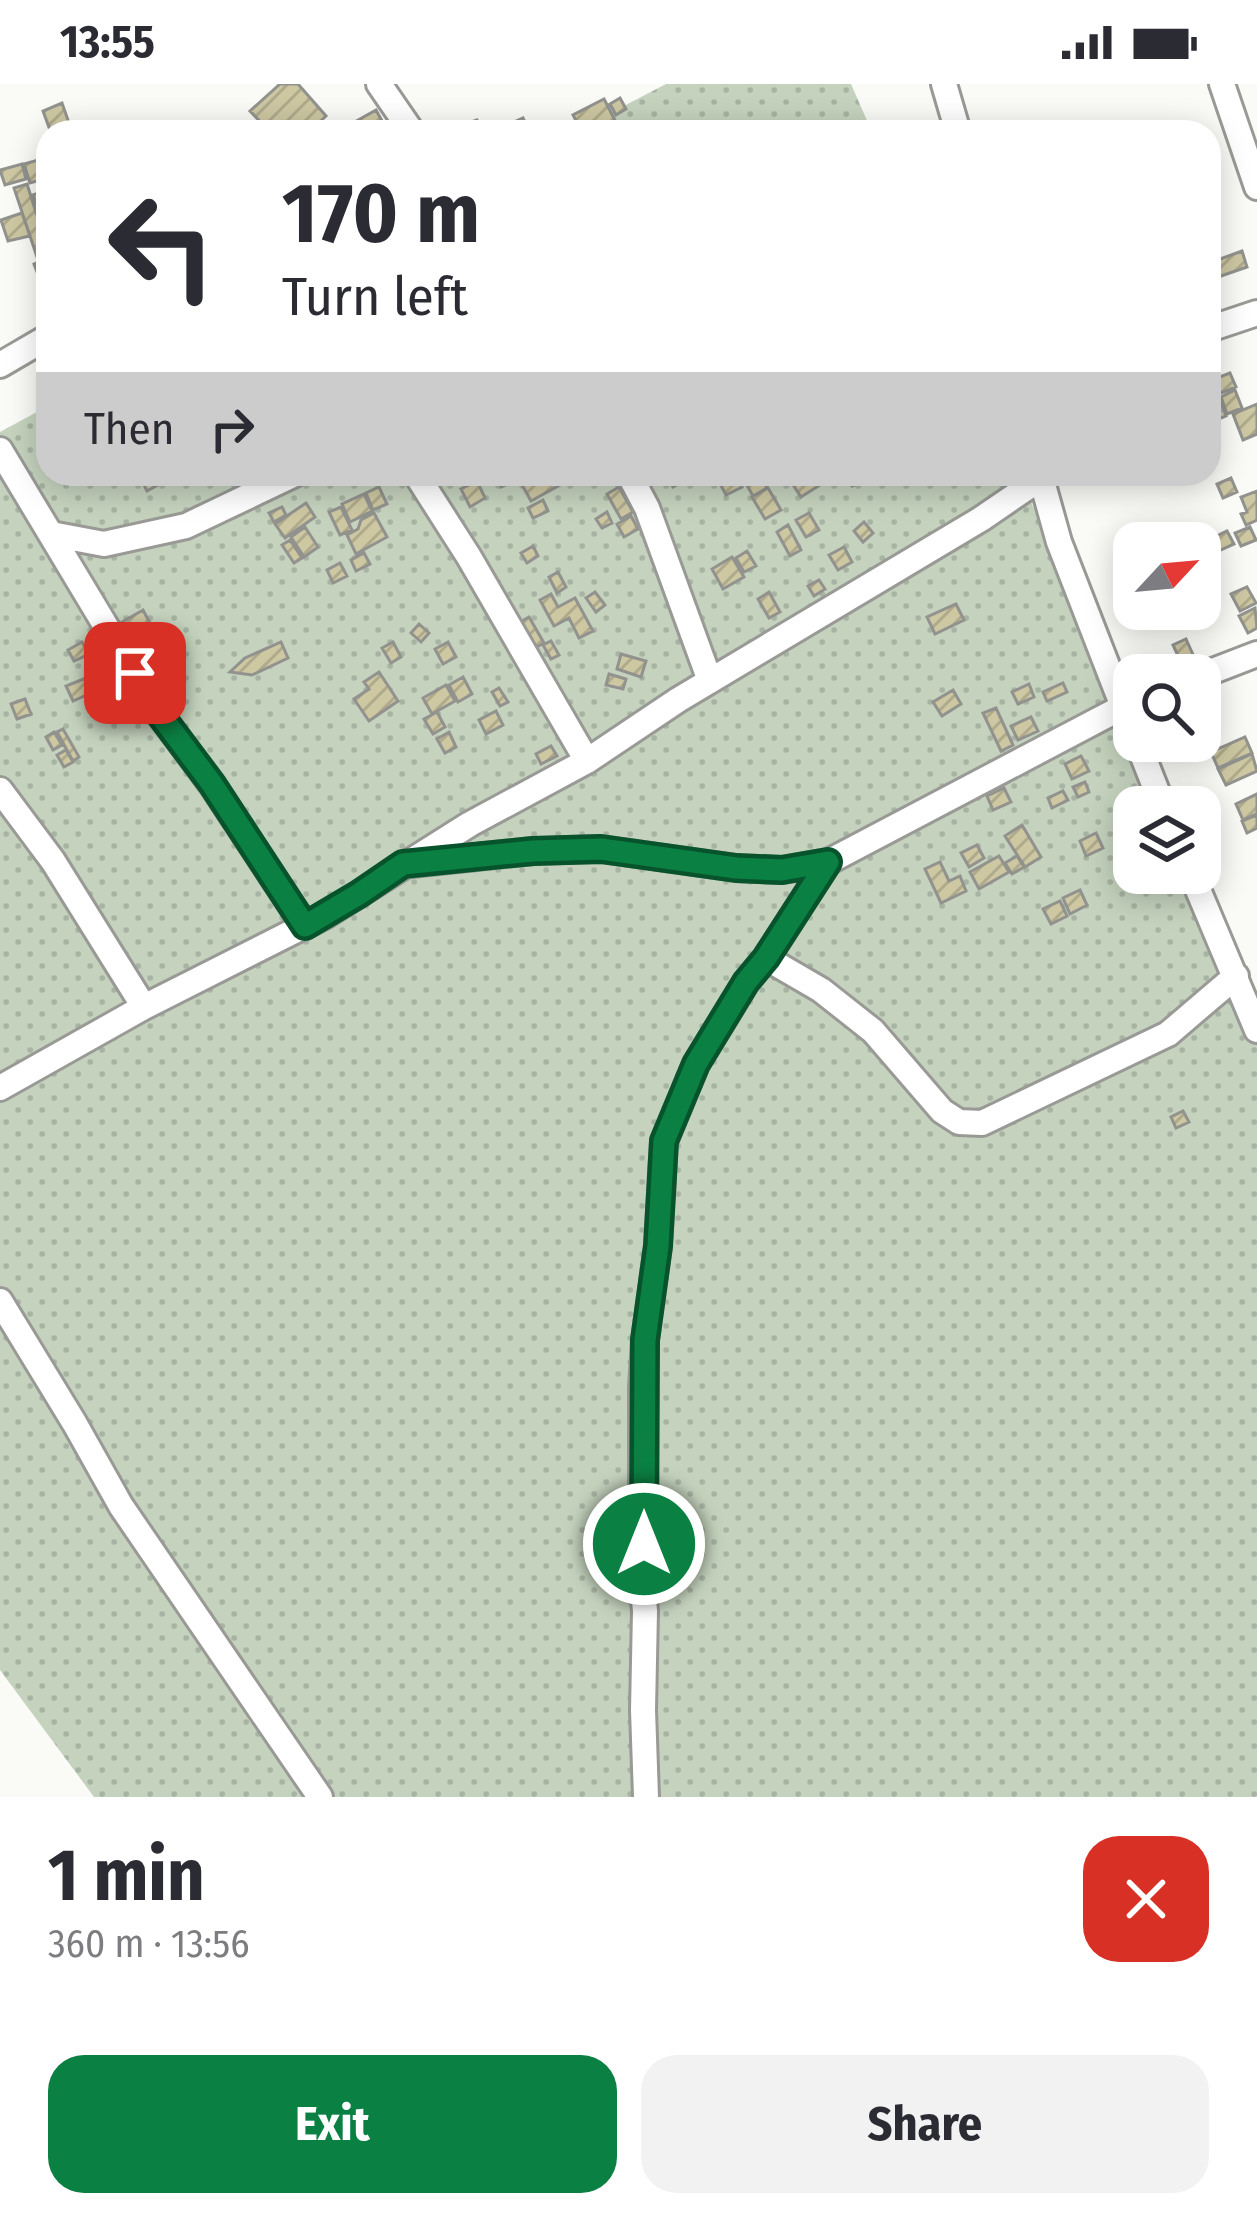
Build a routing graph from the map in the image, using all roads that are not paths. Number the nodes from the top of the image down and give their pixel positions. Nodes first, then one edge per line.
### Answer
1 (379, 84) edge
2 (944, 84) edge
3 (1222, 84) edge
4 (404, 120) edge
5 (952, 120) edge
6 (1257, 187) edge
7 (1257, 313) edge
8 (1221, 325) edge
9 (36, 344) edge
10 (0, 365) edge
11 (0, 450) edge
12 (270, 486) edge
13 (424, 486) edge
14 (635, 486) edge
15 (1027, 486) edge
16 (1044, 486) edge
17 (51, 534) junction
18 (1257, 654) edge
19 (1221, 668) edge
20 (1113, 669) edge
21 (710, 681) junction
22 (1113, 712) edge
23 (587, 761) junction
24 (0, 790) edge
25 (828, 862) junction
26 (403, 864) junction
27 (1200, 894) edge
28 (305, 926) junction
29 (766, 958) junction
30 (1236, 976) junction
31 (145, 1007) junction
32 (1257, 1030) edge
33 (0, 1088) edge
34 (0, 1301) edge
35 (320, 1797) edge
36 (646, 1797) edge

1 - 4 street
2 - 5 street
3 - 6 street
7 - 8 street
9 - 10 street
11 - 17 street
12 - 17 street
13 - 23 street
14 - 21 street
15 - 21 street
16 - 20 street
17 - 28 street
18 - 19 street
21 - 23 street
22 - 25 street
23 - 26 street
24 - 31 street
25 - 26 street
25 - 29 street
26 - 28 street
27 - 30 street
28 - 31 street
29 - 30 street
29 - 36 street
30 - 32 street
31 - 33 street
34 - 35 street

